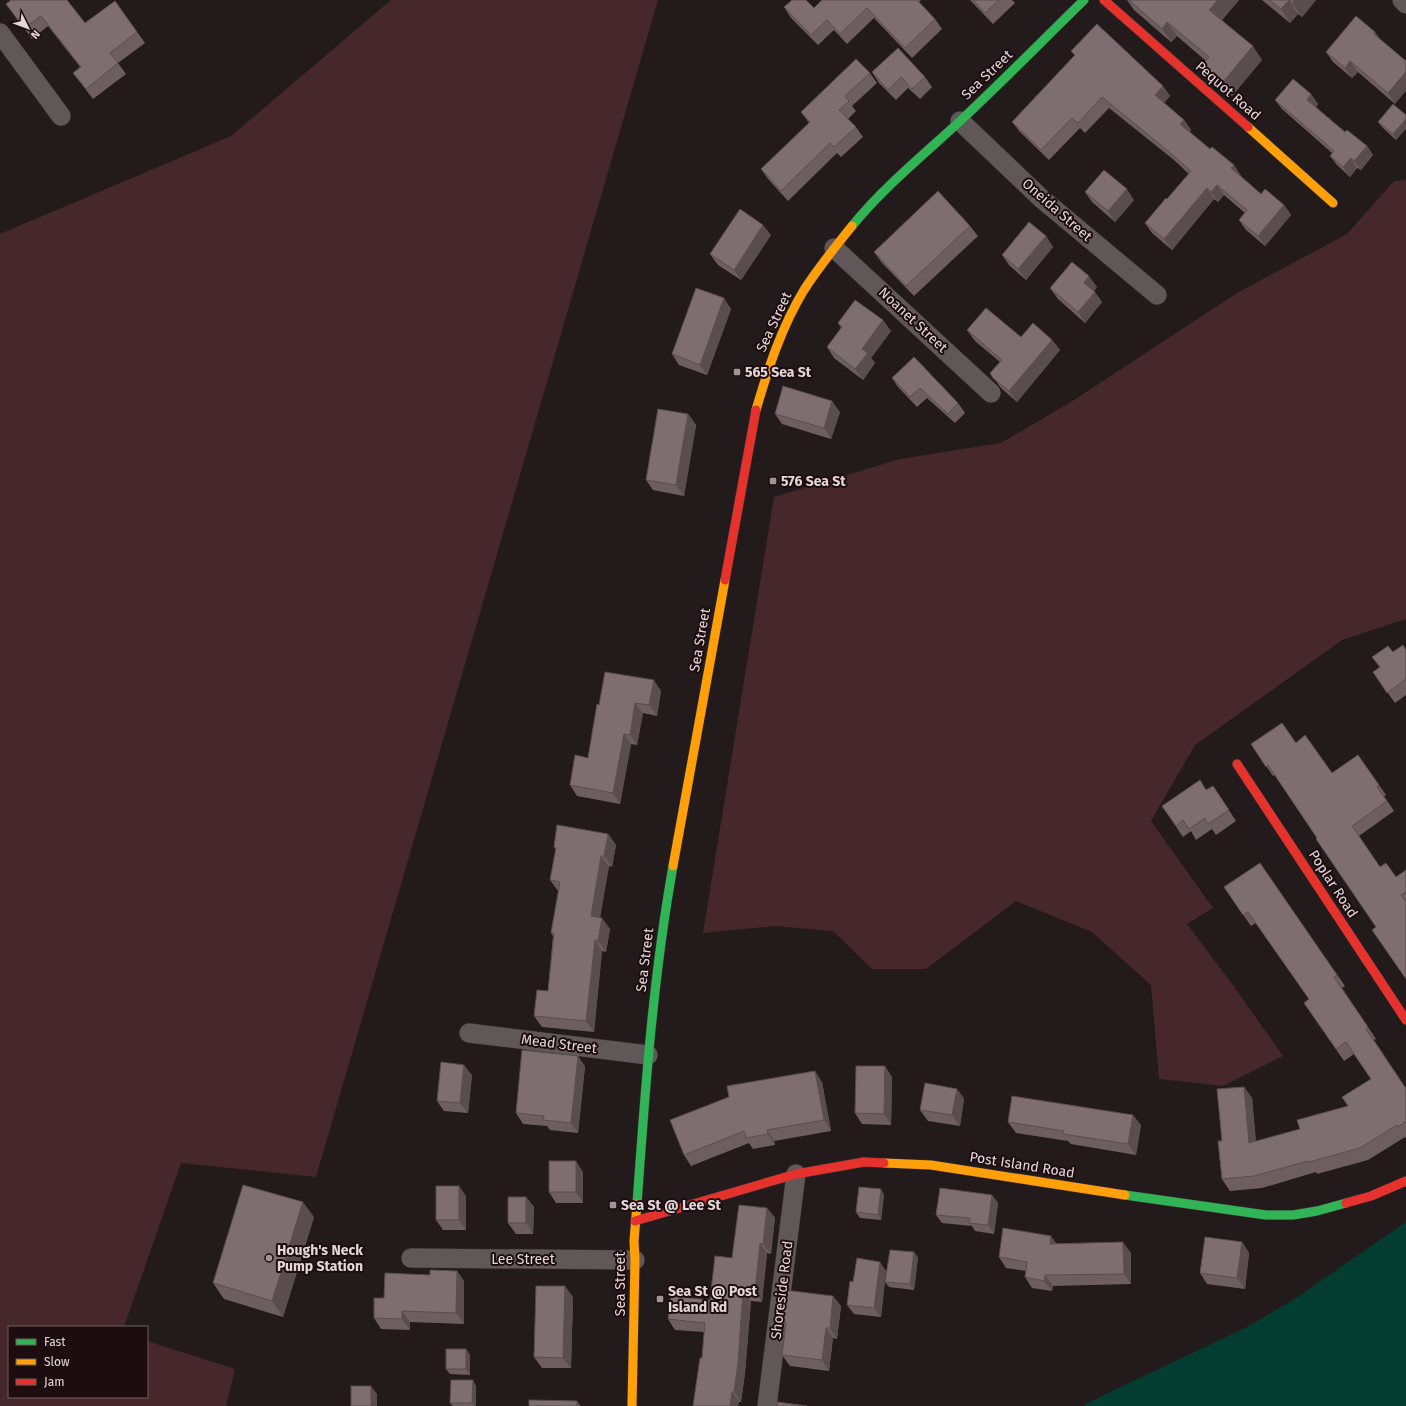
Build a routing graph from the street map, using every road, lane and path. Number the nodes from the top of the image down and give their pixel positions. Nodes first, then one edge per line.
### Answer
1 (1084, 0) edge
2 (1104, 0) edge
3 (1402, 0) edge
4 (1406, 4) edge
5 (0, 33) edge
6 (61, 116) dead end
7 (960, 121) junction
8 (1333, 203) dead end
9 (834, 248) junction
10 (1158, 295) dead end
11 (991, 393) dead end
12 (1238, 764) dead end
13 (1406, 1020) edge
14 (469, 1033) dead end
15 (648, 1055) junction
16 (796, 1174) junction
17 (1406, 1181) edge
18 (635, 1221) junction
19 (411, 1258) dead end
20 (635, 1260) junction
21 (632, 1406) edge
22 (768, 1406) edge

1 - 7 main road, Sea Street
2 - 8 main road, Pequot Road
3 - 4 street
5 - 6 street
7 - 9 main road, Sea Street
7 - 10 street, Oneida Street
9 - 11 street, Noanet Street
9 - 15 main road, Sea Street
12 - 13 main road, Poplar Road
14 - 15 street, Mead Street
15 - 18 main road, Sea Street
16 - 17 main road, Post Island Road
16 - 18 main road, Post Island Road
16 - 22 street, Shoreside Road
18 - 20 main road, Sea Street
19 - 20 street, Lee Street
20 - 21 main road, Sea Street

